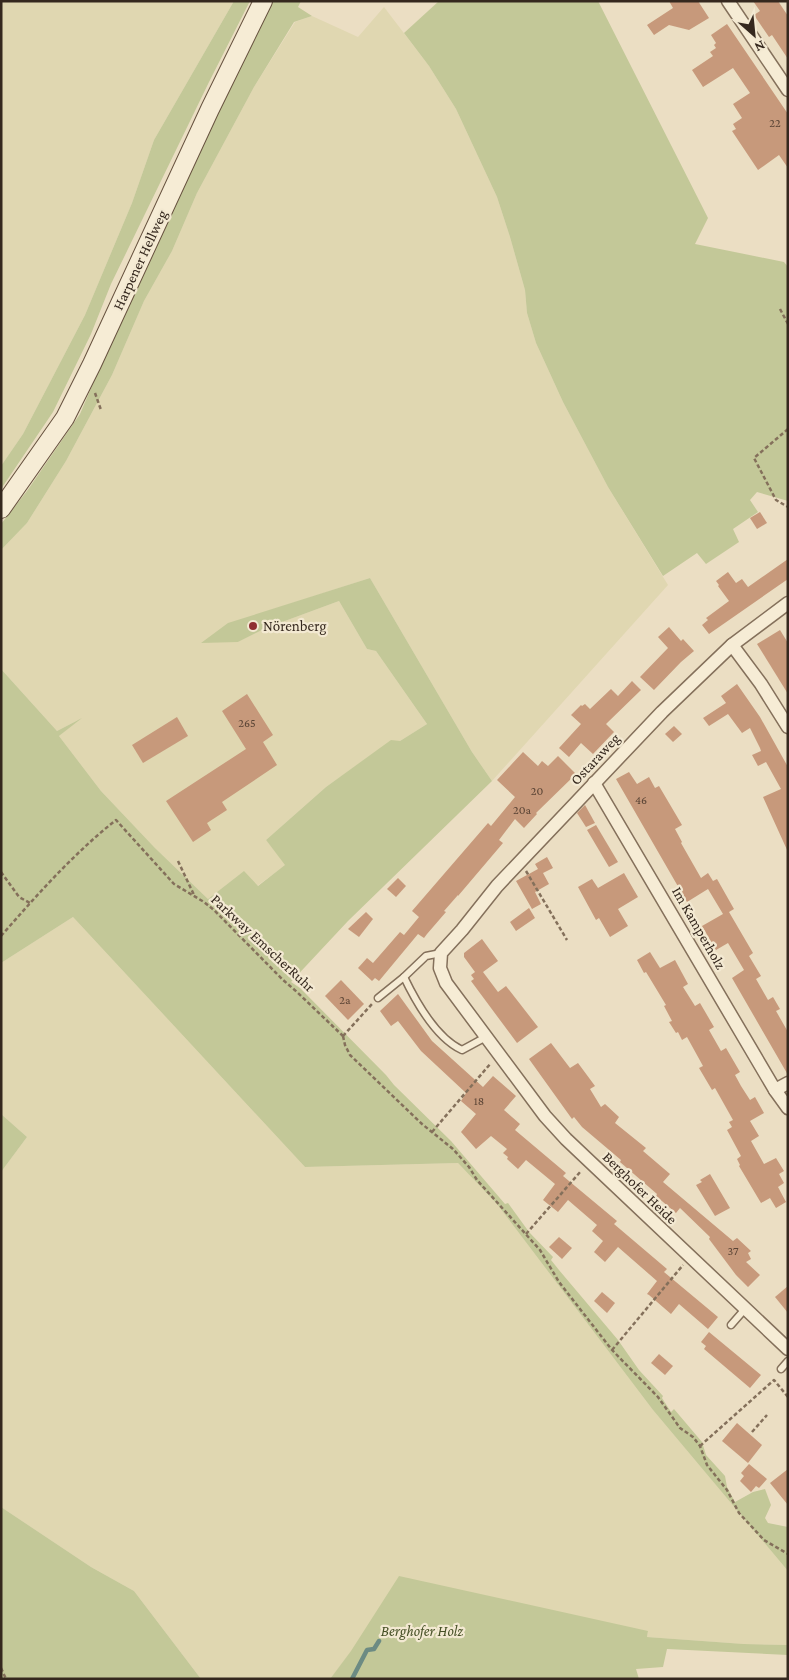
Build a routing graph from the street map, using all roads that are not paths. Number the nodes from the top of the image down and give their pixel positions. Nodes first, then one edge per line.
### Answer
1 (262, 1) edge
2 (728, 1) edge
3 (788, 90) edge
4 (1, 509) edge
5 (788, 603) edge
6 (732, 645) junction
7 (788, 726) edge
8 (594, 783) junction
9 (441, 953) junction
10 (404, 977) junction
11 (378, 998) road end
12 (486, 1037) junction
13 (788, 1083) edge
14 (775, 1090) junction
15 (788, 1108) edge
16 (745, 1309) junction
17 (731, 1325) dead end
18 (788, 1349) edge
19 (788, 1361) edge
20 (782, 1369) dead end

1 - 4 street, Harpener Hellweg
2 - 3 street
5 - 6 street, Ostaraweg
6 - 7 street
6 - 8 street, Ostaraweg
8 - 9 street, Ostaraweg
8 - 14 street, Im Kamperholz
9 - 10 lane
9 - 12 street, Berghofer Heide
10 - 11 lane
10 - 12 lane
12 - 16 street, Berghofer Heide
13 - 14 street
14 - 15 street, Im Kamperholz
16 - 17 lane
16 - 18 street, Berghofer Heide
19 - 20 lane

